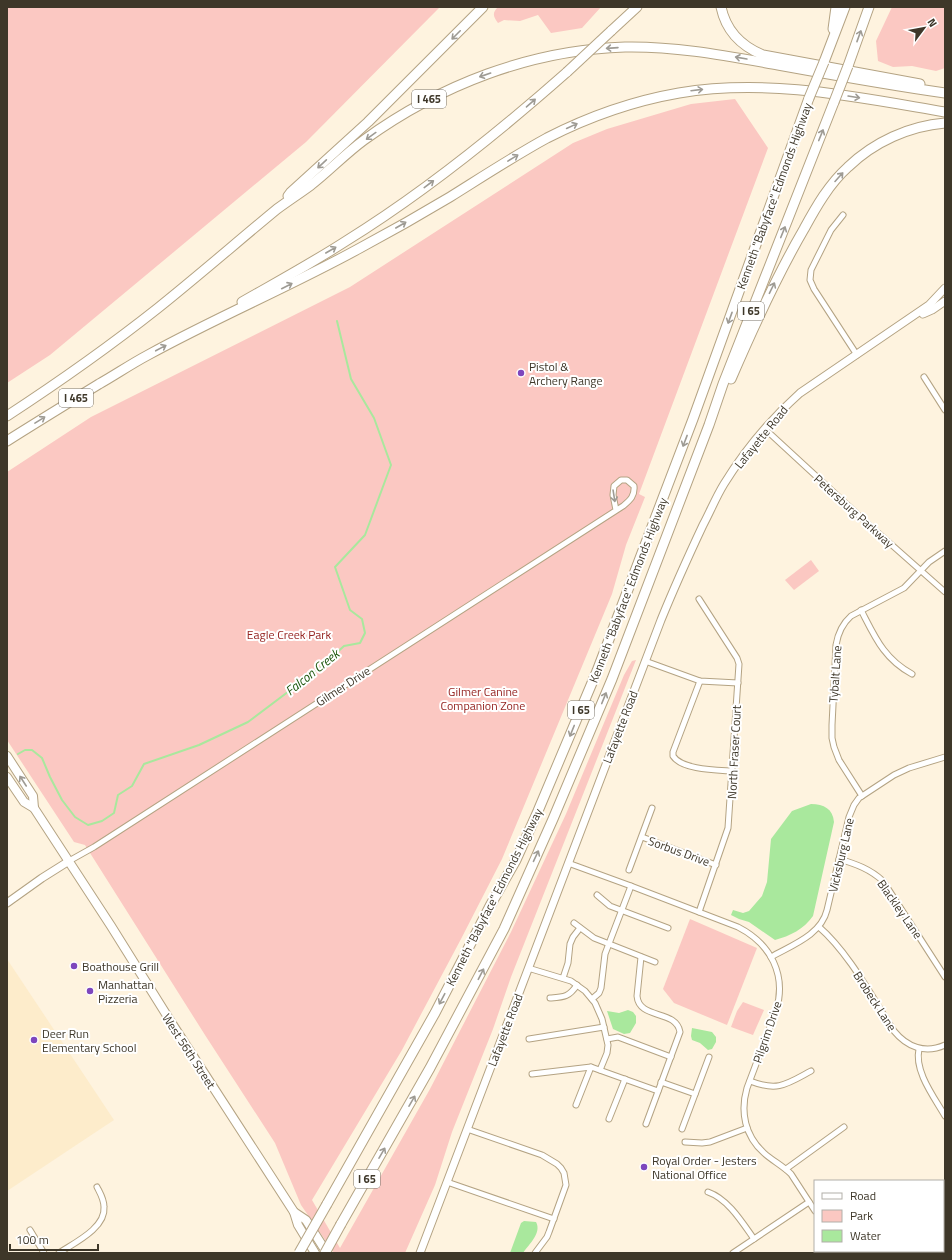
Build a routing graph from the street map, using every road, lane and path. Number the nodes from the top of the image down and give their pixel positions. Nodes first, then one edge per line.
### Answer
1 (483, 7) edge
2 (637, 7) edge
3 (721, 7) edge
4 (836, 7) edge
5 (845, 7) edge
6 (869, 7) edge
7 (829, 50) junction
8 (945, 90) edge
9 (945, 94) edge
10 (945, 112) edge
11 (945, 123) edge
12 (280, 207) junction
13 (843, 215) dead end
14 (945, 288) edge
15 (945, 294) edge
16 (945, 301) edge
17 (929, 306) junction
18 (908, 320) junction
19 (176, 340) junction
20 (857, 354) junction
21 (924, 377) dead end
22 (945, 410) edge
23 (7, 416) edge
24 (709, 425) junction
25 (765, 428) junction
26 (7, 441) edge
27 (616, 510) junction
28 (945, 551) edge
29 (921, 571) junction
30 (945, 592) edge
31 (699, 599) dead end
32 (861, 610) junction
33 (645, 661) junction
34 (912, 674) dead end
35 (700, 680) junction
36 (738, 683) junction
37 (7, 756) edge
38 (945, 757) edge
39 (732, 771) junction
40 (7, 777) edge
41 (862, 796) junction
42 (34, 808) junction
43 (652, 808) dead end
44 (642, 837) junction
45 (839, 859) junction
46 (69, 861) junction
47 (568, 863) junction
48 (716, 864) junction
49 (629, 870) dead end
50 (631, 886) junction
51 (597, 895) dead end
52 (7, 902) edge
53 (622, 911) junction
54 (699, 912) junction
55 (574, 923) dead end
56 (819, 927) junction
57 (580, 928) junction
58 (668, 928) dead end
59 (609, 944) junction
60 (641, 957) junction
61 (771, 957) junction
62 (655, 962) dead end
63 (528, 968) junction
64 (945, 976) edge
65 (563, 978) junction
66 (577, 985) junction
67 (550, 998) dead end
68 (592, 999) junction
69 (604, 1027) junction
70 (529, 1039) dead end
71 (607, 1039) junction
72 (945, 1045) edge
73 (919, 1048) junction
74 (671, 1057) junction
75 (709, 1057) dead end
76 (591, 1067) junction
77 (600, 1070) junction
78 (811, 1071) dead end
79 (532, 1074) dead end
80 (625, 1079) junction
81 (750, 1081) junction
82 (661, 1082) junction
83 (658, 1091) junction
84 (695, 1094) junction
85 (576, 1105) dead end
86 (945, 1116) edge
87 (609, 1119) dead end
88 (646, 1124) dead end
89 (844, 1127) dead end
90 (747, 1128) junction
91 (467, 1129) junction
92 (682, 1129) dead end
93 (685, 1142) dead end
94 (786, 1169) junction
95 (447, 1182) junction
96 (96, 1186) dead end
97 (708, 1192) dead end
98 (809, 1202) junction
99 (814, 1210) edge
100 (294, 1212) junction
101 (554, 1218) junction
102 (30, 1230) dead end
103 (754, 1239) junction
104 (44, 1253) edge
105 (59, 1253) edge
106 (299, 1253) edge
107 (315, 1253) edge
108 (326, 1253) edge
109 (420, 1253) edge
110 (535, 1253) edge
111 (733, 1253) edge

1 -> 12 highway
19 -> 2 highway, bridge
3 - 8 highway
4 - 7 highway
5 - 7 highway, Kenneth "Babyface" Edmonds Highway / I 65
24 -> 6 highway, Kenneth "Babyface" Edmonds Highway / I 65, bridge
7 -> 106 highway, Kenneth "Babyface" Edmonds Highway / I 65, bridge
9 -> 12 highway, I 465
19 -> 10 highway, I 465
24 -> 11 highway
12 - 23 highway, I 465
13 - 20 street
14 - 17 main road, Lafayette Road
15 - 17 main road
16 - 18 main road
17 - 18 main road, Lafayette Road
18 - 20 main road, Lafayette Road
26 -> 19 highway, I 465
20 - 25 main road, Lafayette Road
21 - 22 street
108 -> 24 highway, Kenneth "Babyface" Edmonds Highway / I 65, bridge
25 - 29 street, Petersburg Parkway
25 - 33 main road, Lafayette Road
27 -> 27 street, Gilmer Drive
27 - 46 street, Gilmer Drive
28 - 29 street, Tybalt Lane
29 - 30 street, Petersburg Parkway
29 - 32 street, Tybalt Lane
31 - 36 street, North Fraser Court
32 - 34 street
32 - 41 street, Tybalt Lane
33 - 35 street
33 - 47 main road, Lafayette Road
35 - 36 street
35 - 39 street
36 - 39 street, North Fraser Court
42 -> 37 main road, West 56th Street
38 - 41 street, Vicksburg Lane
39 - 48 street, North Fraser Court
40 - 42 main road, West 56th Street
41 - 45 street, Vicksburg Lane
42 - 46 main road, West 56th Street
43 - 44 street
44 - 48 street, Sorbus Drive
44 - 49 street
45 - 56 street, Vicksburg Lane
45 - 64 street, Blackley Lane
46 - 52 main road
46 - 100 main road, West 56th Street
47 - 50 street, Pilgrim Drive
47 - 63 main road, Lafayette Road
48 - 54 street, North Fraser Court
50 - 53 street
50 - 54 street, Pilgrim Drive
51 - 53 street
53 - 58 street
53 - 59 street
54 - 61 street, Pilgrim Drive
55 - 57 street
56 - 61 street, Vicksburg Lane
56 - 73 street, Brobeck Lane
57 - 59 street
57 - 65 street
59 - 60 street
59 - 68 street
60 - 62 street
60 - 74 street
61 - 81 street, Pilgrim Drive
63 - 65 street
63 - 91 main road, Lafayette Road
65 - 66 street
66 - 67 street
66 - 68 street
68 - 69 street
69 - 70 street
69 - 71 street
71 - 74 street
71 - 77 street
72 - 73 street
73 - 86 street
74 - 82 street
75 - 84 street
76 - 77 street
76 - 79 street
76 - 85 street
77 - 80 street
78 - 81 street
80 - 83 street
80 - 87 street
81 - 90 street, Pilgrim Drive
82 - 83 street
82 - 84 street
83 - 88 street
84 - 92 street
89 - 94 street
90 - 93 street
90 - 94 street, Pilgrim Drive
91 - 95 main road, Lafayette Road
91 - 101 street
94 - 98 street, Pilgrim Drive
95 - 101 street
95 - 109 main road, Lafayette Road
96 - 105 street
97 - 103 street
98 - 99 street, Pilgrim Drive
98 - 103 street
100 - 107 main road, West 56th Street
100 - 108 main road, West 56th Street
101 - 110 street
102 - 104 street
103 - 111 street

